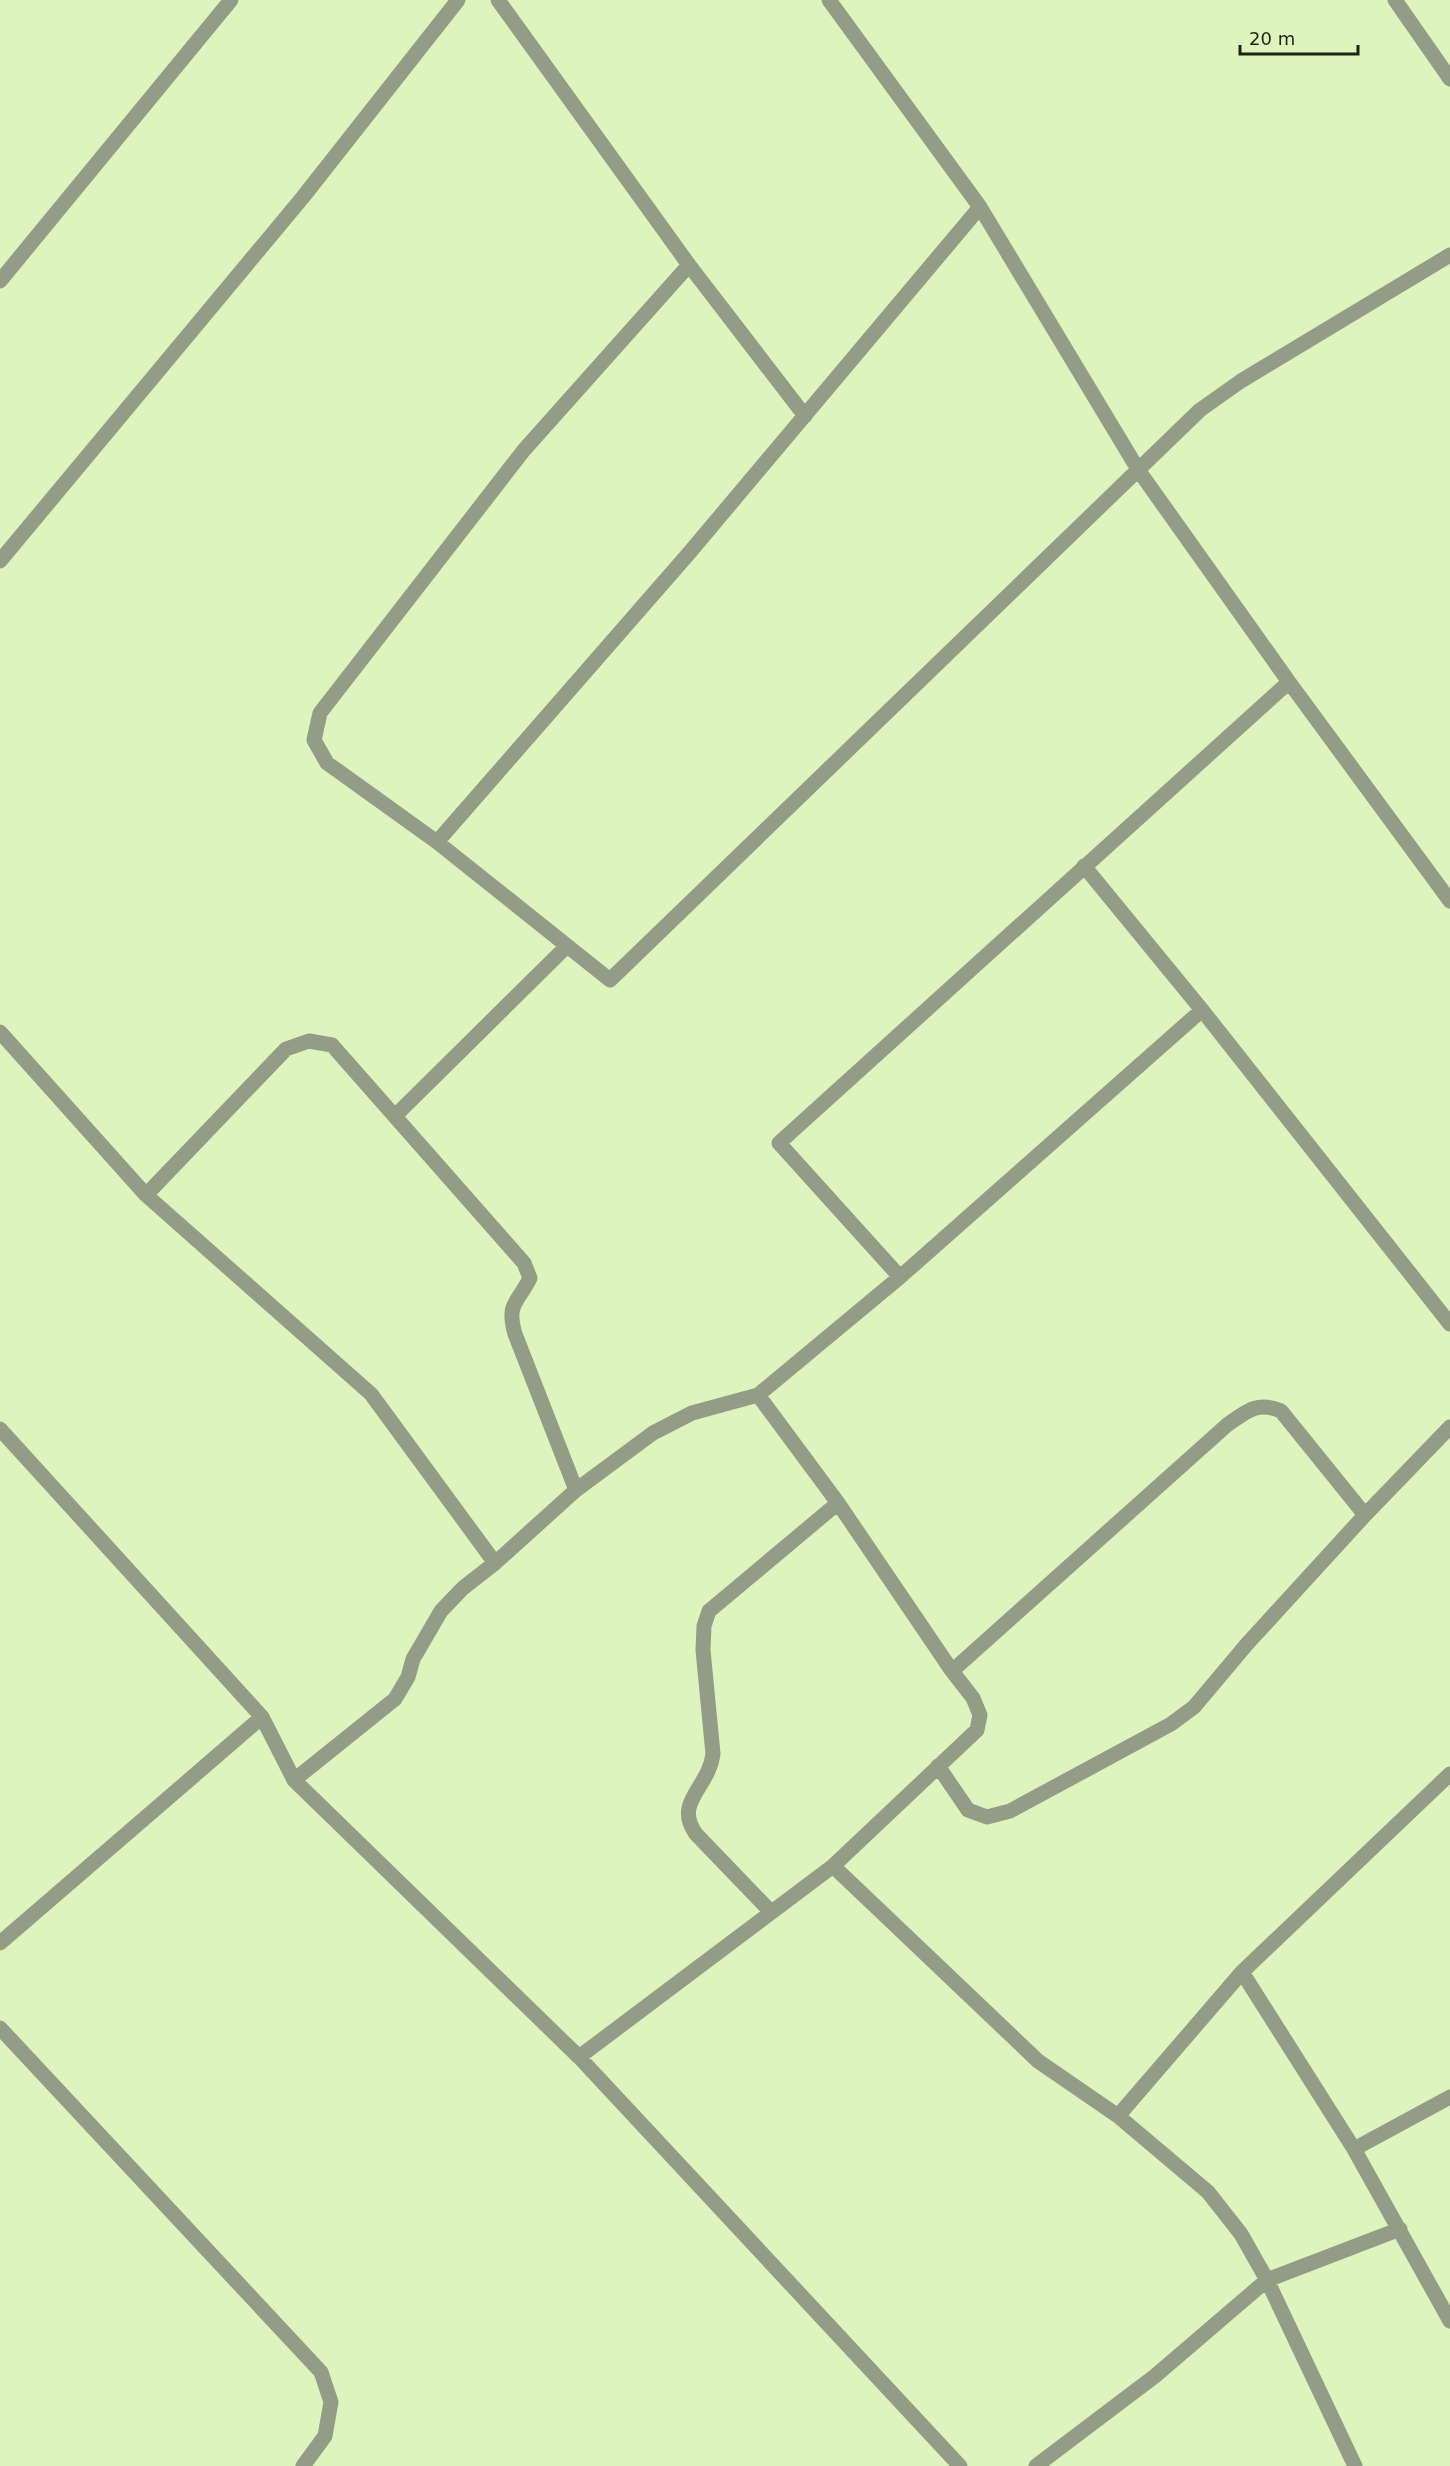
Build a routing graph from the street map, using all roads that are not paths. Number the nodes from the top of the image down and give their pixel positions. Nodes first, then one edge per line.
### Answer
1 (231, 0) edge
2 (458, 0) edge
3 (498, 0) edge
4 (829, 0) edge
5 (1395, 0) edge
6 (1450, 79) edge
7 (980, 207) junction
8 (1450, 255) edge
9 (689, 265) junction
10 (0, 281) edge
11 (805, 416) junction
12 (1139, 471) junction
13 (0, 561) edge
14 (1289, 682) junction
15 (437, 842) junction
16 (1084, 866) junction
17 (1450, 900) edge
18 (566, 947) junction
19 (1202, 1010) junction
20 (0, 1032) edge
21 (395, 1116) junction
22 (146, 1195) junction
23 (900, 1277) junction
24 (1450, 1324) edge
25 (758, 1395) junction
26 (1450, 1427) edge
27 (0, 1429) edge
28 (576, 1490) junction
29 (838, 1503) junction
30 (1365, 1515) junction
31 (495, 1563) junction
32 (952, 1671) junction
33 (262, 1717) junction
34 (938, 1766) junction
35 (1450, 1774) edge
36 (294, 1780) junction
37 (833, 1866) junction
38 (771, 1912) junction
39 (0, 1943) edge
40 (1242, 1972) junction
41 (0, 2028) edge
42 (579, 2057) junction
43 (1450, 2097) edge
44 (1118, 2116) junction
45 (1354, 2149) junction
46 (1400, 2229) junction
47 (1268, 2280) junction
48 (1450, 2321) edge
49 (303, 2466) edge
50 (960, 2466) edge
51 (1036, 2466) edge
52 (1355, 2466) edge

1 - 10 street
2 - 13 street
3 - 9 street
4 - 7 street
5 - 6 street
7 - 11 street
7 - 12 street
8 - 12 street
9 - 11 street
9 - 15 street
11 - 15 street
12 - 14 street
12 - 18 street
14 - 16 street
14 - 17 street
15 - 18 street
16 - 19 street
16 - 23 street
18 - 21 street
19 - 23 street
19 - 24 street
20 - 22 street
21 - 22 street
21 - 28 street
22 - 31 street
23 - 25 street
25 - 28 street
25 - 29 street
26 - 30 street
27 - 33 street
28 - 31 street
29 - 32 street
29 - 38 street
30 - 32 street
30 - 34 street
31 - 36 street
32 - 34 street
33 - 36 street
33 - 39 street
34 - 37 street
35 - 40 street
36 - 42 street
37 - 38 street
37 - 44 street
38 - 42 street
40 - 44 street
40 - 45 street
41 - 49 street
42 - 50 street
43 - 45 street
44 - 47 street
45 - 46 street
46 - 47 street
46 - 48 street
47 - 51 street
47 - 52 street

